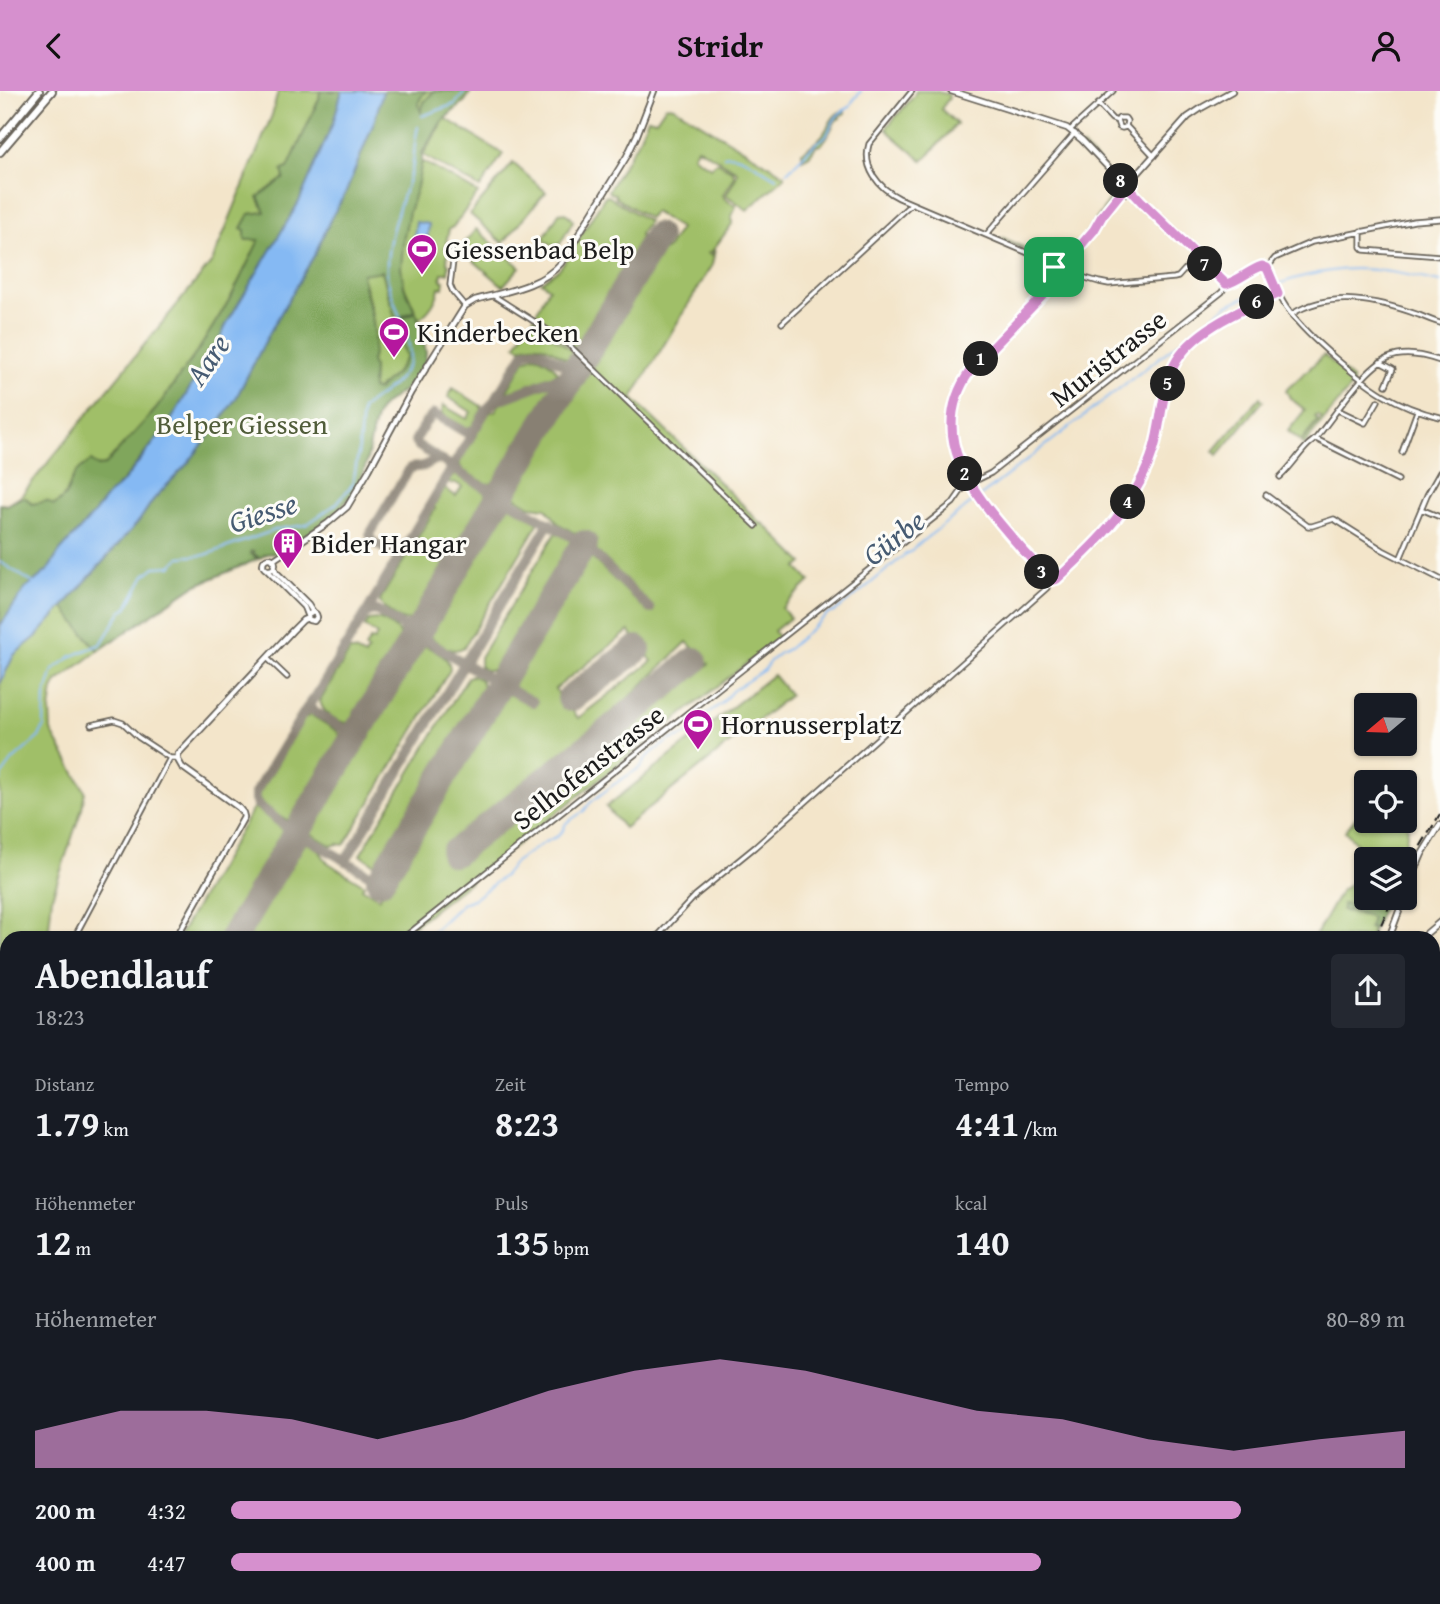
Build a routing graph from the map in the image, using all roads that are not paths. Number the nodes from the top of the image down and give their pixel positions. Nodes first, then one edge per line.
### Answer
1 (39, 91) edge
2 (52, 91) edge
3 (654, 91) edge
4 (912, 91) edge
5 (951, 91) edge
6 (1113, 91) edge
7 (1232, 91) edge
8 (1098, 104) junction
9 (1117, 121) junction
10 (1126, 126) junction
11 (1072, 131) junction
12 (0, 138) edge
13 (0, 152) edge
14 (1154, 156) junction
15 (1121, 181) junction
16 (1131, 181) junction
17 (1131, 190) junction
18 (1122, 191) junction
19 (911, 204) junction
20 (1440, 219) edge
21 (1361, 231) junction
22 (986, 235) junction
23 (452, 246) dead end
24 (1440, 255) edge
25 (1197, 256) junction
26 (1063, 266) junction
27 (1054, 267) junction
28 (1267, 268) junction
29 (1065, 272) junction
30 (1057, 278) junction
31 (1226, 284) junction
32 (1277, 291) junction
33 (492, 295) junction
34 (502, 302) junction
35 (465, 306) junction
36 (499, 308) dead end
37 (1292, 314) junction
38 (782, 323) dead end
39 (1440, 323) edge
40 (1440, 361) edge
41 (1380, 362) junction
42 (1362, 381) junction
43 (1386, 385) dead end
44 (1378, 401) dead end
45 (1338, 410) junction
46 (1418, 411) junction
47 (1440, 417) edge
48 (1315, 439) junction
49 (1402, 452) dead end
50 (1440, 472) edge
51 (1280, 477) dead end
52 (1398, 480) dead end
53 (1438, 480) edge
54 (971, 483) junction
55 (1266, 495) dead end
56 (1421, 509) junction
57 (1440, 517) edge
58 (756, 526) dead end
59 (1399, 559) junction
60 (274, 560) junction
61 (274, 566) junction
62 (266, 569) junction
63 (1440, 579) edge
64 (1048, 583) junction
65 (830, 600) joint
66 (310, 615) junction
67 (267, 658) junction
68 (287, 677) dead end
69 (91, 725) dead end
70 (170, 758) junction
71 (177, 758) junction
72 (1440, 825) edge
73 (1417, 867) edge
74 (1399, 910) edge
75 (78, 931) edge
76 (180, 931) edge
77 (412, 931) edge
78 (663, 931) edge
79 (1391, 931) edge

1 - 12 highway
2 - 13 highway
3 - 33 street
4 - 19 street
5 - 11 street
6 - 8 street
7 - 14 street
8 - 9 street
8 - 11 street
9 - 10 street
9 - 10 street
10 - 14 street
11 - 15 street
11 - 22 street
14 - 16 street
15 - 16 street
15 - 18 street
16 - 17 street
17 - 18 street
17 - 25 street
18 - 26 street
19 - 22 street
19 - 38 street
20 - 21 street, Muristrasse
21 - 24 street
21 - 28 street, Muristrasse
22 - 27 street
23 - 35 street
25 - 29 street
25 - 31 street
26 - 27 street
26 - 29 street
27 - 30 street
28 - 31 street, Muristrasse
28 - 32 street
29 - 30 street
30 - 54 street
31 - 54 street, Muristrasse
32 - 37 street
32 - 64 street
33 - 34 street
33 - 35 street
34 - 36 street
34 - 58 street
35 - 60 street
37 - 39 street
37 - 42 street
40 - 41 street
41 - 42 street
41 - 43 street
42 - 45 street
42 - 46 street
44 - 45 street
45 - 48 street
46 - 47 street
46 - 49 street
48 - 51 street
48 - 52 street
50 - 53 street
53 - 56 street
54 - 64 street
54 - 65 street, Muristrasse
55 - 59 street
56 - 57 street
56 - 59 street
59 - 63 street
60 - 61 street
60 - 62 street
61 - 62 street
61 - 66 street
62 - 66 street
64 - 78 street
65 - 77 street, Selhofenstrasse
66 - 67 street
67 - 68 street
67 - 71 street
69 - 70 street
70 - 71 street
70 - 75 street
71 - 76 street
72 - 73 street
74 - 79 street

